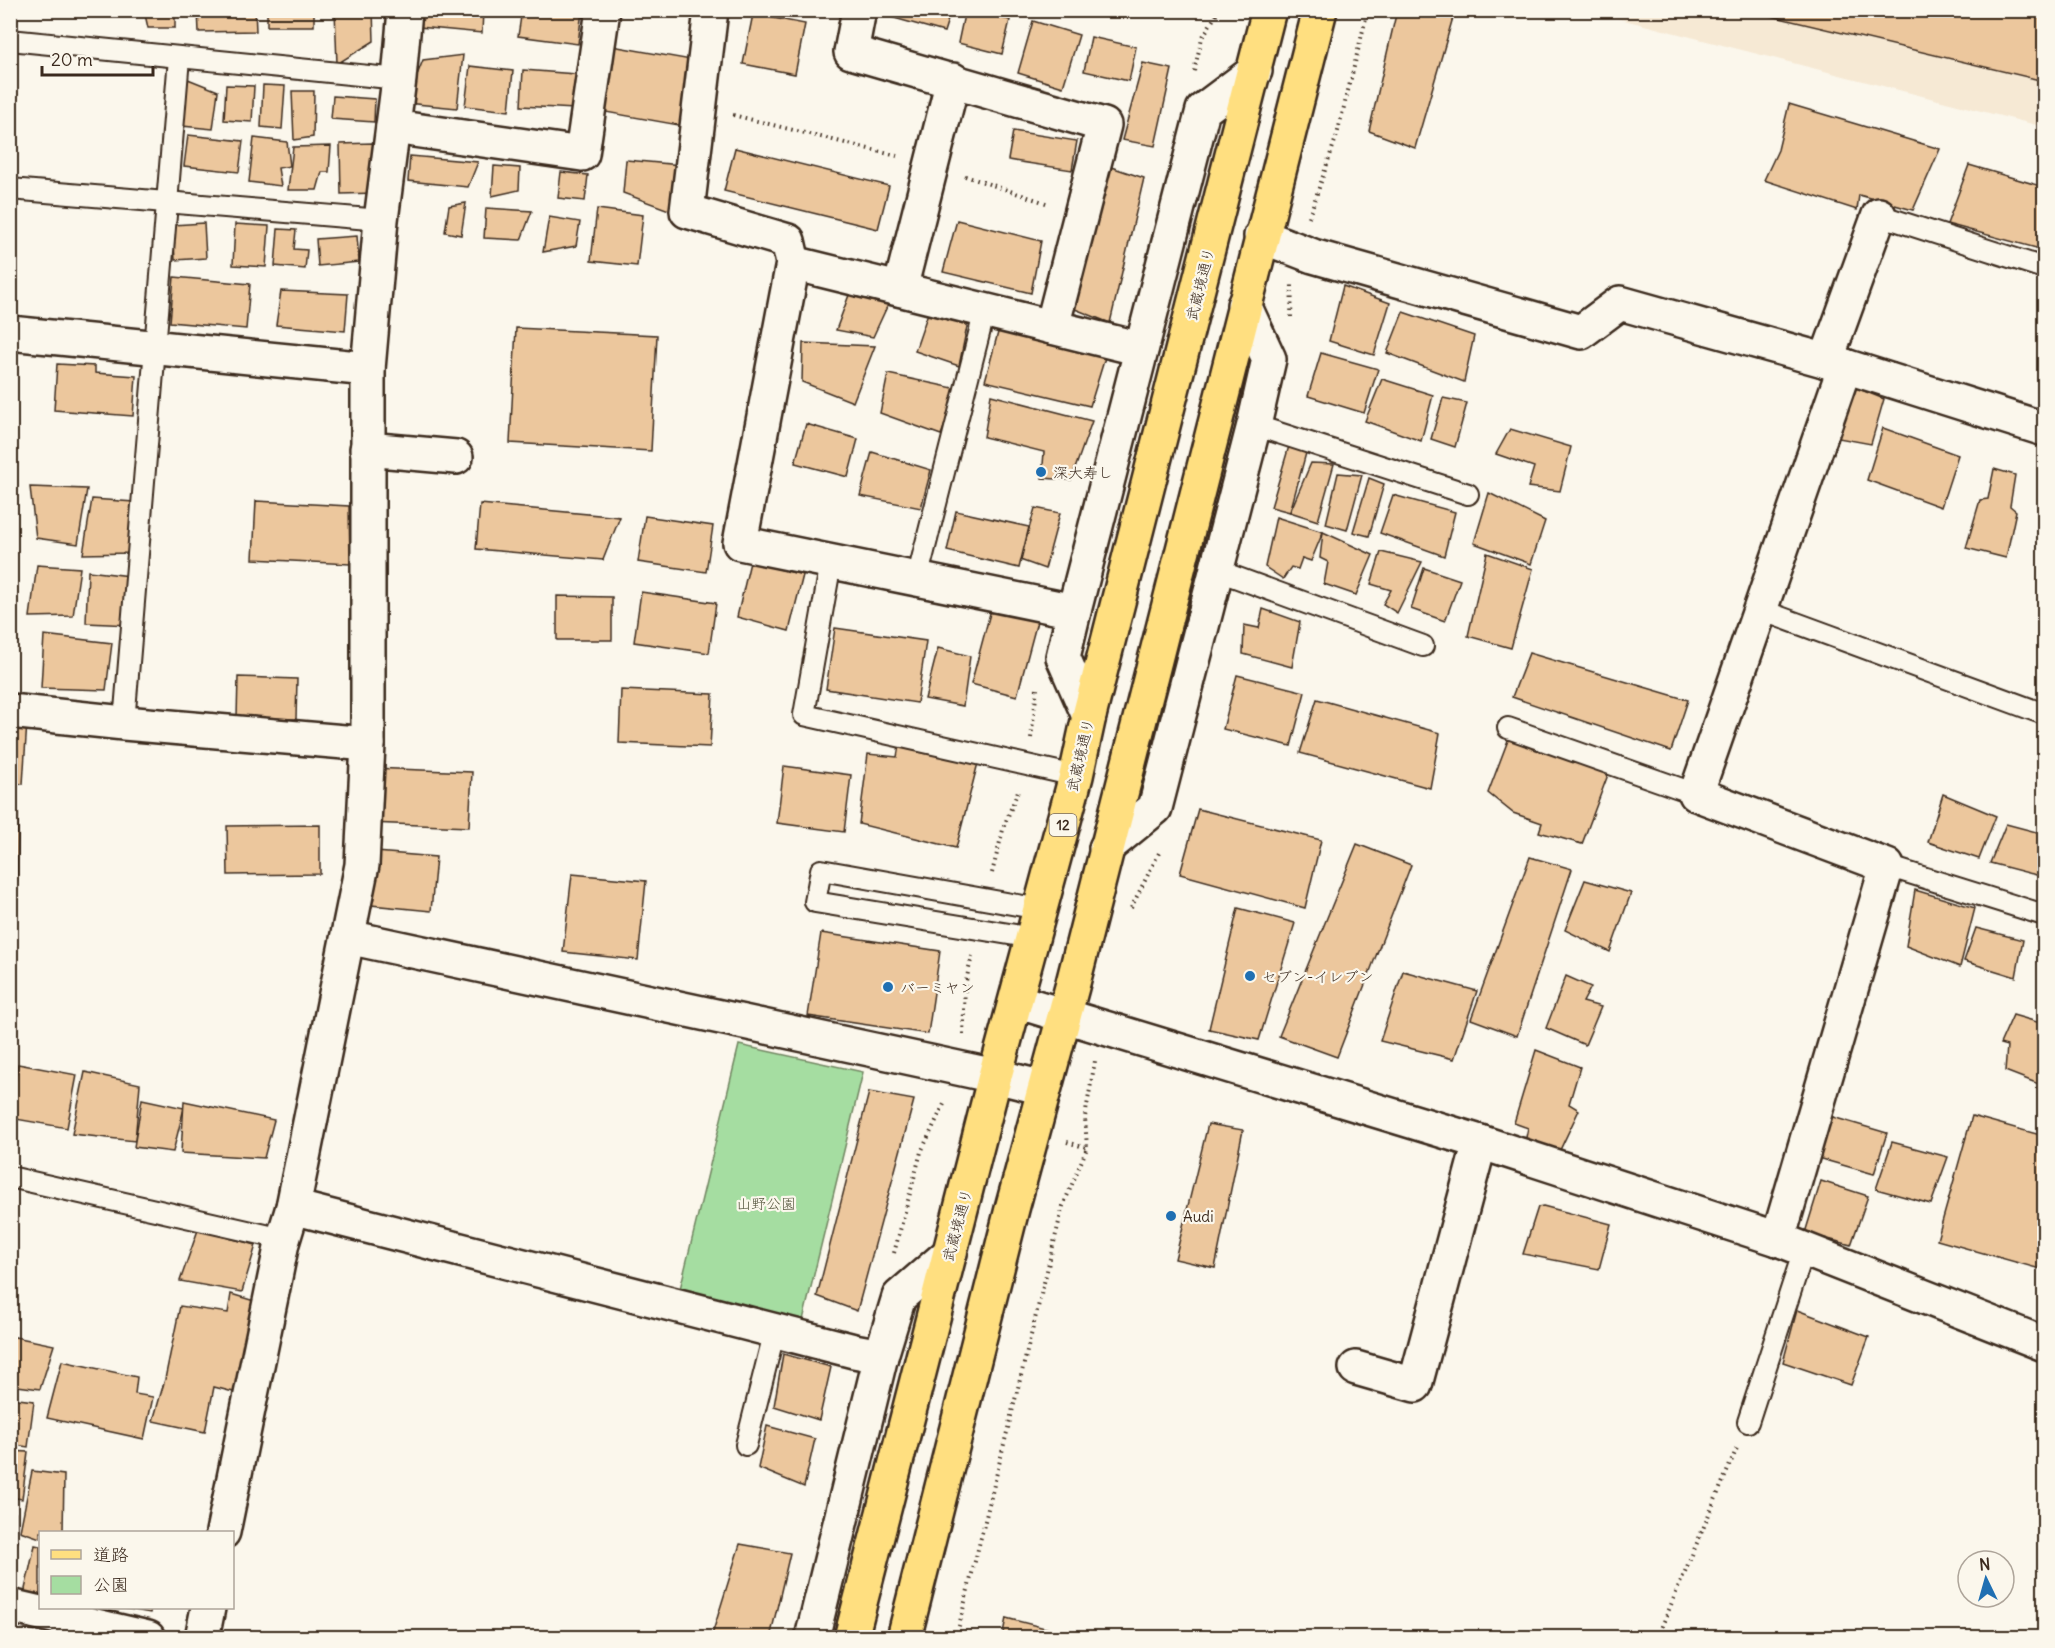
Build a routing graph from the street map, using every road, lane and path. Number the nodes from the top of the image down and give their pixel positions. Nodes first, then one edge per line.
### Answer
1 (405, 10) edge
2 (603, 10) edge
3 (711, 10) edge
4 (859, 10) edge
5 (1219, 10) edge
6 (1269, 10) edge
7 (1320, 10) edge
8 (10, 40) edge
9 (179, 58) junction
10 (1255, 71) junction
11 (1193, 72) dead end
12 (399, 79) junction
13 (953, 80) junction
14 (700, 106) junction
15 (393, 127) junction
16 (931, 165) junction
17 (10, 189) edge
18 (166, 202) junction
19 (1081, 215) junction
20 (1879, 215) joint
21 (381, 220) junction
22 (1261, 236) junction
23 (794, 263) junction
24 (2044, 268) edge
25 (900, 289) junction
26 (1244, 305) junction
27 (985, 310) junction
28 (1052, 327) junction
29 (10, 333) edge
30 (154, 346) junction
31 (1141, 348) junction
32 (1836, 364) junction
33 (368, 369) junction
34 (1254, 425) junction
35 (2044, 429) edge
36 (367, 449) junction
37 (456, 457) dead end
38 (1468, 494) dead end
39 (831, 562) junction
40 (1216, 570) junction
41 (917, 579) junction
42 (1761, 610) junction
43 (1074, 611) junction
44 (1423, 646) dead end
45 (1038, 683) dead end
46 (10, 711) edge
47 (2044, 714) edge
48 (1089, 716) junction
49 (124, 723) junction
50 (1508, 728) dead end
51 (368, 744) junction
52 (1026, 765) junction
53 (1076, 776) junction
54 (1696, 794) junction
55 (1106, 848) junction
56 (1887, 866) junction
57 (986, 899) junction
58 (2044, 915) edge
59 (1036, 923) junction
60 (978, 929) junction
61 (348, 937) junction
62 (1016, 1001) junction
63 (1064, 1015) junction
64 (958, 1068) junction
65 (995, 1076) junction
66 (1044, 1088) junction
67 (1480, 1142) junction
68 (10, 1177) edge
69 (293, 1207) junction
70 (283, 1239) junction
71 (1791, 1244) junction
72 (950, 1253) junction
73 (892, 1264) dead end
74 (775, 1330) junction
75 (2044, 1344) edge
76 (881, 1356) junction
77 (1356, 1368) dead end
78 (1748, 1422) joint
79 (746, 1445) dead end
80 (224, 1531) edge
81 (10, 1606) edge
82 (208, 1609) edge
83 (148, 1638) edge
84 (202, 1638) edge
85 (812, 1638) edge
86 (851, 1638) edge
87 (904, 1638) edge
88 (1658, 1638) edge

1 - 12 street
2 - 15 street
3 - 14 street
4 - 13 street
5 - 11 path
6 - 10 main road, 武蔵境通り / 12
7 - 22 main road
8 - 9 lane
9 - 12 lane
9 - 18 lane
10 - 31 street
10 - 48 main road, 武蔵境通り / 12
12 - 15 street
13 - 16 street
13 - 19 street
14 - 16 path
14 - 23 street
15 - 21 street
16 - 19 path
16 - 25 street
17 - 18 lane
18 - 21 lane
18 - 30 lane
19 - 28 street
20 - 24 lane
20 - 32 street
21 - 33 street
22 - 26 main road
22 - 32 street
23 - 25 street
23 - 39 street
25 - 27 street
26 - 34 street
26 - 55 main road
27 - 28 street
27 - 41 lane
28 - 31 street
29 - 30 street
30 - 33 street
30 - 49 lane
31 - 43 street
32 - 35 street
32 - 42 street
33 - 36 street
34 - 38 lane
34 - 40 street
36 - 37 street
36 - 51 street
39 - 41 street
39 - 52 lane
40 - 44 lane
40 - 55 street
41 - 43 street
42 - 47 lane
42 - 54 street
43 - 48 street
45 - 52 path
46 - 49 street
48 - 53 main road, 武蔵境通り / 12
49 - 51 street
50 - 54 lane
51 - 61 street
52 - 53 lane
52 - 57 path
53 - 59 main road, 武蔵境通り / 12
54 - 56 street
55 - 63 main road
56 - 58 lane
56 - 71 street
57 - 59 lane
57 - 60 lane
59 - 60 lane
59 - 62 main road, 武蔵境通り / 12
60 - 64 path
61 - 64 street
61 - 69 street
62 - 63 street
62 - 65 main road, 武蔵境通り / 12
63 - 66 main road
63 - 67 street
64 - 65 street
64 - 73 path
65 - 66 street
65 - 72 main road, 武蔵境通り / 12
66 - 87 main road
67 - 71 street
67 - 77 street
68 - 70 lane
69 - 70 street
69 - 74 street
70 - 80 street
71 - 75 street
71 - 78 lane
72 - 76 street
72 - 86 main road, 武蔵境通り / 12
74 - 76 street
74 - 79 lane
76 - 85 street
78 - 88 path
81 - 83 street
82 - 84 street

